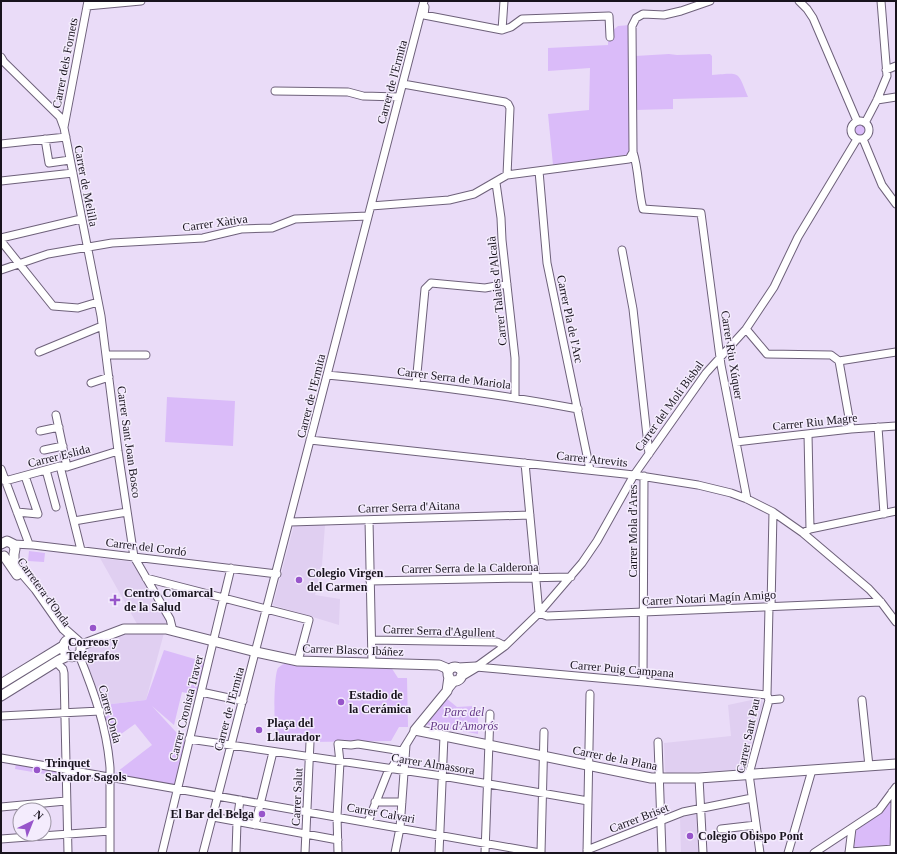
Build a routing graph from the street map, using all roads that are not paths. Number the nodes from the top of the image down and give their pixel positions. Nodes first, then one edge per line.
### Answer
1 (141, 1) edge
2 (424, 1) edge
3 (504, 1) edge
4 (710, 1) edge
5 (799, 1) edge
6 (881, 1) edge
7 (88, 3) edge
8 (502, 30) junction
9 (610, 37) dead end
10 (1, 57) edge
11 (896, 66) edge
12 (886, 70) junction
13 (403, 84) junction
14 (276, 91) dead end
15 (399, 97) junction
16 (896, 97) edge
17 (877, 100) junction
18 (857, 121) junction
19 (865, 123) junction
20 (64, 128) junction
21 (66, 137) junction
22 (45, 139) junction
23 (860, 139) junction
24 (1, 144) edge
25 (633, 152) junction
26 (70, 160) junction
27 (539, 171) junction
28 (72, 173) junction
29 (507, 176) junction
30 (1, 181) edge
31 (496, 182) junction
32 (895, 202) edge
33 (371, 206) junction
34 (368, 216) junction
35 (81, 219) junction
36 (1, 239) edge
37 (87, 247) junction
38 (622, 250) dead end
39 (19, 264) junction
40 (1, 270) edge
41 (507, 284) junction
42 (98, 302) junction
43 (102, 326) junction
44 (746, 329) junction
45 (39, 352) dead end
46 (896, 352) edge
47 (106, 355) junction
48 (146, 355) dead end
49 (720, 357) junction
50 (839, 361) junction
51 (327, 375) junction
52 (109, 377) junction
53 (91, 383) dead end
54 (416, 384) junction
55 (515, 397) junction
56 (578, 409) junction
57 (56, 415) dead end
58 (896, 426) edge
59 (878, 427) junction
60 (59, 428) junction
61 (851, 429) junction
62 (40, 431) dead end
63 (808, 434) junction
64 (310, 440) junction
65 (736, 442) junction
66 (63, 446) junction
67 (44, 450) dead end
68 (118, 451) junction
69 (649, 454) junction
70 (525, 463) junction
71 (64, 466) junction
72 (1, 469) edge
73 (46, 470) junction
74 (590, 470) junction
75 (634, 475) junction
76 (25, 476) junction
77 (644, 476) junction
78 (5, 481) junction
79 (748, 499) junction
80 (56, 507) dead end
81 (896, 511) edge
82 (17, 512) junction
83 (127, 512) junction
84 (773, 512) junction
85 (884, 514) junction
86 (530, 515) junction
87 (369, 520) junction
88 (74, 521) junction
89 (290, 522) junction
90 (810, 529) junction
91 (803, 533) junction
92 (5, 542) edge
93 (30, 544) junction
94 (81, 550) junction
95 (14, 554) junction
96 (2, 555) edge
97 (134, 556) junction
98 (231, 568) junction
99 (277, 574) junction
100 (571, 576) junction
101 (536, 577) junction
102 (146, 578) junction
103 (370, 581) junction
104 (224, 598) junction
105 (881, 602) junction
106 (770, 607) junction
107 (267, 609) junction
108 (644, 612) junction
109 (539, 613) junction
110 (896, 622) edge
111 (173, 631) junction
112 (372, 640) junction
113 (213, 641) junction
114 (67, 642) junction
115 (82, 645) junction
116 (505, 646) junction
117 (256, 652) junction
118 (78, 655) junction
119 (68, 656) junction
120 (298, 661) junction
121 (56, 662) junction
122 (372, 663) junction
123 (476, 666) junction
124 (454, 674) junction
125 (643, 682) junction
126 (1, 684) edge
127 (201, 692) junction
128 (590, 694) dead end
129 (1, 696) edge
130 (768, 697) junction
131 (780, 699) dead end
132 (862, 700) dead end
133 (243, 701) junction
134 (100, 711) junction
135 (65, 713) junction
136 (490, 714) dead end
137 (1, 716) edge
138 (416, 730) junction
139 (544, 732) dead end
140 (444, 736) junction
141 (189, 739) junction
142 (310, 742) dead end
143 (658, 742) dead end
144 (489, 745) junction
145 (231, 746) junction
146 (404, 748) junction
147 (274, 752) junction
148 (543, 756) junction
149 (1, 758) edge
150 (310, 758) junction
151 (340, 762) junction
152 (896, 764) edge
153 (589, 766) junction
154 (869, 766) junction
155 (66, 769) junction
156 (390, 769) junction
157 (812, 770) junction
158 (405, 771) junction
159 (749, 774) junction
160 (442, 776) junction
161 (110, 777) junction
162 (659, 778) junction
163 (698, 778) junction
164 (488, 784) junction
165 (178, 789) junction
166 (894, 790) edge
167 (542, 792) junction
168 (218, 796) junction
169 (752, 798) junction
170 (240, 800) junction
171 (66, 801) junction
172 (588, 801) junction
173 (375, 802) junction
174 (402, 802) junction
175 (261, 803) junction
176 (1, 807) edge
177 (700, 808) junction
178 (307, 812) junction
179 (337, 816) junction
180 (213, 817) junction
181 (661, 821) junction
182 (237, 822) junction
183 (368, 822) junction
184 (255, 824) junction
185 (756, 825) junction
186 (400, 828) junction
187 (852, 828) junction
188 (721, 829) dead end
189 (110, 831) junction
190 (67, 833) junction
191 (306, 834) junction
192 (440, 835) junction
193 (1, 839) edge
194 (338, 840) junction
195 (486, 843) junction
196 (587, 851) edge
197 (894, 851) edge
198 (849, 852) edge
199 (68, 853) edge
200 (110, 853) edge
201 (162, 853) edge
202 (204, 853) edge
203 (236, 853) edge
204 (305, 853) edge
205 (338, 853) edge
206 (396, 853) edge
207 (439, 853) edge
208 (485, 853) edge
209 (540, 853) edge
210 (662, 853) edge
211 (703, 853) edge
212 (760, 853) edge
213 (788, 853) edge
214 (814, 853) edge

1 - 7 street
2 - 8 street
2 - 13 street, Carrer de l'Ermita
3 - 8 street
4 - 25 street
5 - 18 street
6 - 12 street
7 - 20 street, Carrer dels Fornets
8 - 9 street
10 - 20 street
11 - 12 street
12 - 17 street
13 - 15 street, Carrer de l'Ermita
13 - 29 street
14 - 15 street
15 - 33 street, Carrer de l'Ermita
16 - 17 street
17 - 19 street
18 - 19 street
18 - 23 street
19 - 23 street
20 - 21 street, Carrer de Melilla
21 - 22 street
21 - 26 street, Carrer de Melilla
22 - 24 street
22 - 26 street
23 - 32 street
23 - 44 street, Carrer del Molí Bisbal
25 - 27 street
25 - 49 street, Carrer Riu Xúquer
26 - 28 street, Carrer de Melilla
27 - 29 street
27 - 56 street, Carrer Pla de l'Arc
28 - 30 street
28 - 35 street, Carrer de Melilla
29 - 31 street
31 - 33 street
31 - 41 street, Carrer Talaies d'Alcalà
33 - 34 street, Carrer de l'Ermita
34 - 37 street, Carrer Xàtiva
34 - 51 street, Carrer de l'Ermita
35 - 36 street
35 - 37 street, Carrer de Melilla
36 - 39 street
37 - 39 street, Carrer Xàtiva
37 - 42 street, Carrer Sant Joan Bosco
38 - 69 street
39 - 40 street, Carrer Xàtiva
39 - 42 street
41 - 54 street
41 - 55 street, Carrer Talaies d'Alcalà
42 - 43 street, Carrer Sant Joan Bosco
43 - 45 street
43 - 47 street, Carrer Sant Joan Bosco
44 - 49 street, Carrer del Molí Bisbal
44 - 50 street
46 - 50 street
47 - 48 street
47 - 52 street, Carrer Sant Joan Bosco
49 - 65 street, Carrer Riu Xúquer
49 - 69 street, Carrer del Molí Bisbal
50 - 61 street
51 - 54 street, Carrer Serra de Mariola
51 - 64 street, Carrer de l'Ermita
52 - 53 street
52 - 68 street, Carrer Sant Joan Bosco
54 - 55 street, Carrer Serra de Mariola
55 - 56 street, Carrer Serra de Mariola
56 - 74 street, Carrer Pla de l'Arc
57 - 60 street
58 - 59 street, Carrer Riu Magre
59 - 61 street, Carrer Riu Magre
59 - 85 street
60 - 62 street
60 - 66 street
61 - 63 street, Carrer Riu Magre
63 - 65 street, Carrer Riu Magre
63 - 90 street
64 - 70 street, Carrer Atrevits
64 - 89 street, Carrer de l'Ermita
65 - 79 street, Carrer Riu Xúquer
66 - 67 street
66 - 71 street
68 - 71 street, Carrer Eslida
68 - 83 street, Carrer Sant Joan Bosco
69 - 75 street, Carrer del Molí Bisbal
70 - 74 street, Carrer Atrevits
70 - 86 street
71 - 73 street, Carrer Eslida
71 - 88 street
72 - 78 street
73 - 76 street, Carrer Eslida
73 - 80 street
74 - 75 street, Carrer Atrevits
75 - 77 street, Carrer Atrevits
75 - 100 street, Carrer del Molí Bisbal
76 - 78 street, Carrer Eslida
76 - 82 street
77 - 79 street, Carrer Atrevits
77 - 108 street, Carrer Mola d'Ares
78 - 82 street
79 - 84 street, Carrer Atrevits
81 - 85 street
82 - 93 street
83 - 88 street
83 - 97 street, Carrer Sant Joan Bosco
84 - 91 street, Carrer Atrevits
84 - 106 street, Carrer Sant Pau
85 - 90 street
86 - 87 street, Carrer Serra d'Aitana
86 - 101 street
87 - 89 street, Carrer Serra d'Aitana
87 - 103 street
88 - 94 street
89 - 99 street, Carrer de l'Ermita
90 - 91 street
91 - 105 street, Carrer Atrevits
92 - 93 street, Carrer del Cordó
92 - 95 main road, Carretera d'Onda
93 - 94 street, Carrer del Cordó
94 - 97 street, Carrer del Cordó
95 - 96 main road
95 - 114 main road, Carretera d'Onda
96 - 114 main road, Carretera d'Onda
97 - 98 street, Carrer del Cordó
97 - 102 street, Carrer Sant Joan Bosco
98 - 99 street, Carrer del Cordó
98 - 104 street, Carrer Cronista Traver
99 - 107 street, Carrer de l'Ermita
100 - 101 street, Carrer Serra de la Calderona
100 - 109 street, Carrer del Molí Bisbal
101 - 103 street, Carrer Serra de la Calderona
101 - 109 street
102 - 104 street
102 - 111 street, Carrer Sant Joan Bosco
103 - 112 street
104 - 107 street
104 - 113 street, Carrer Cronista Traver
105 - 106 street, Carrer Notari Magín Amigo
105 - 110 street, Carrer Atrevits
106 - 108 street, Carrer Notari Magín Amigo
106 - 130 street, Carrer Sant Pau
107 - 117 street, Carrer de l'Ermita
107 - 120 street
108 - 109 street, Carrer Notari Magín Amigo
108 - 125 street, Carrer Mola d'Ares
109 - 116 street, Carrer del Molí Bisbal
111 - 113 main road, Carrer Blasco Ibáñez
111 - 115 main road, Carrer Blasco Ibáñez
112 - 116 street, Carrer Serra d'Agullent
112 - 122 street
113 - 117 main road, Carrer Blasco Ibáñez
113 - 127 street, Carrer Cronista Traver
114 - 115 main road
114 - 119 main road
114 - 126 main road
115 - 118 main road
116 - 123 street, Carrer del Molí Bisbal
117 - 120 main road, Carrer Blasco Ibáñez
117 - 133 street, Carrer de l'Ermita
118 - 119 main road
118 - 134 street, Carrer Onda
119 - 121 main road
120 - 122 main road, Carrer Blasco Ibáñez
121 - 129 main road
121 - 135 street
122 - 124 main road, Carrer Blasco Ibáñez
123 - 124 main road, Carrer del Molí Bisbal
123 - 125 street, Carrer Puig Campana
124 - 138 main road
125 - 130 street, Carrer Puig Campana
127 - 133 street
127 - 141 street, Carrer Cronista Traver
128 - 153 street
130 - 131 street, Carrer Puig Campana
130 - 159 street, Carrer Sant Pau
132 - 154 street
133 - 145 street, Carrer de l'Ermita
134 - 135 street
134 - 161 street, Carrer Onda
135 - 137 street
135 - 155 street
136 - 144 street
138 - 140 main road, Carrer de la Plana
138 - 146 street
139 - 148 street
140 - 144 main road, Carrer de la Plana
140 - 160 street
141 - 145 street
141 - 165 street, Carrer Cronista Traver
142 - 150 street, Carrer Salut
143 - 162 street
144 - 148 main road, Carrer de la Plana
144 - 164 street
145 - 147 street
145 - 168 street, Carrer de l'Ermita
146 - 151 street
146 - 156 street
146 - 158 street
147 - 150 street, Carrer Almassora
147 - 175 street
148 - 153 main road, Carrer de la Plana
148 - 167 street
149 - 155 street, Carrer Calvari
150 - 151 street, Carrer Almassora
150 - 178 street, Carrer Salut
151 - 156 street, Carrer Almassora
151 - 179 street
152 - 154 main road, Carrer de la Plana
153 - 162 main road, Carrer de la Plana
153 - 172 street
154 - 157 main road, Carrer de la Plana
155 - 161 street, Carrer Calvari
155 - 171 street
156 - 158 street, Carrer Almassora
156 - 173 street
157 - 159 main road, Carrer de la Plana
157 - 213 street
158 - 160 street, Carrer Almassora
158 - 174 street
159 - 163 main road, Carrer de la Plana
159 - 169 street, Carrer Sant Pau
160 - 164 street, Carrer Almassora
160 - 192 street
161 - 165 street, Carrer Calvari
161 - 189 street, Carrer Onda
162 - 163 main road, Carrer de la Plana
162 - 181 street
163 - 177 street
164 - 167 street, Carrer Almassora
164 - 195 street
165 - 168 street, Carrer Calvari
165 - 201 street, Carrer Cronista Traver
166 - 187 street
166 - 197 street
167 - 172 street, Carrer Almassora
167 - 209 street
168 - 170 street, Carrer Calvari
168 - 180 street, Carrer de l'Ermita
169 - 177 street, Carrer Briset
169 - 185 street, Carrer Sant Pau
170 - 175 street, Carrer Calvari
170 - 182 street
171 - 176 street
171 - 190 street
172 - 196 street
173 - 174 street
173 - 183 street
174 - 186 street
175 - 178 street, Carrer Calvari
175 - 184 street
177 - 181 street, Carrer Briset
177 - 211 street
178 - 179 street, Carrer Calvari
178 - 191 street, Carrer Salut
179 - 183 street, Carrer Calvari
179 - 194 street
180 - 182 street
180 - 202 street, Carrer de l'Ermita
181 - 196 street, Carrer Briset
181 - 210 street
182 - 184 street
182 - 203 street
183 - 186 street, Carrer Calvari
184 - 191 street
185 - 188 street
185 - 212 street, Carrer Sant Pau
186 - 192 street, Carrer Calvari
186 - 206 street
187 - 198 street
187 - 214 street
189 - 190 street
189 - 200 street, Carrer Onda
190 - 193 street
190 - 199 street
191 - 194 street
191 - 204 street, Carrer Salut
192 - 195 street, Carrer Calvari
192 - 207 street
194 - 205 street
195 - 208 street
195 - 209 street, Carrer Calvari
197 - 198 street

